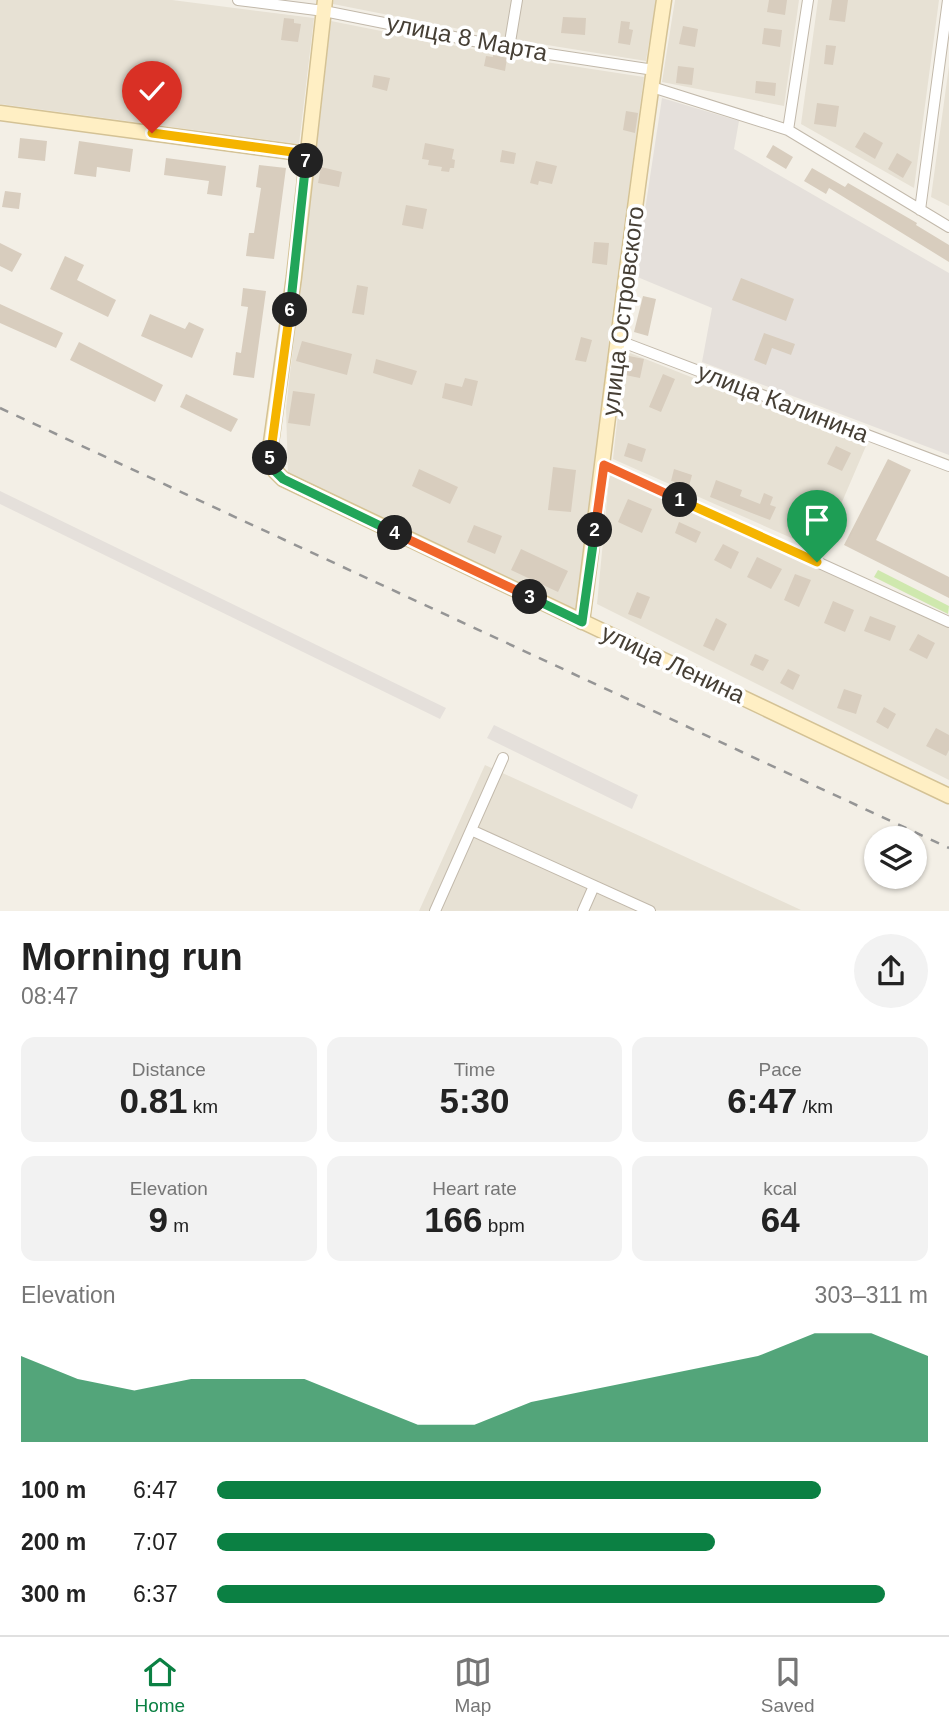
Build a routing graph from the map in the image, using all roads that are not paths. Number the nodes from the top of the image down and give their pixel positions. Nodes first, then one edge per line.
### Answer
1 (238, 0) edge
2 (517, 0) edge
3 (664, 0) edge
4 (808, 0) edge
5 (948, 0) edge
6 (325, 5) edge
7 (509, 48) junction
8 (654, 70) junction
9 (652, 87) junction
10 (0, 113) edge
11 (788, 130) junction
12 (307, 154) junction
13 (919, 210) junction
14 (949, 227) edge
15 (617, 340) junction
16 (604, 465) junction
17 (949, 466) edge
18 (582, 622) junction
19 (949, 622) edge
20 (503, 758) dead end
21 (949, 796) edge
22 (471, 830) junction
23 (594, 886) junction
24 (435, 911) edge
25 (583, 911) edge
26 (650, 911) edge

1 - 6 street, улица 8 Марта
2 - 7 street
3 - 8 street, улица Островского
4 - 11 street
5 - 13 street
6 - 7 street, улица 8 Марта
6 - 12 street
7 - 8 street, улица 8 Марта
8 - 9 street, улица Островского
9 - 11 street
9 - 15 street, улица Островского
10 - 12 street
11 - 13 street
12 - 18 street, улица Ленина
13 - 14 street
15 - 16 street, улица Островского
15 - 17 street, улица Калинина
16 - 18 street, улица Островского
16 - 19 street
18 - 21 street, улица Ленина
20 - 22 street
22 - 23 street
22 - 24 street
23 - 25 street
23 - 26 street

